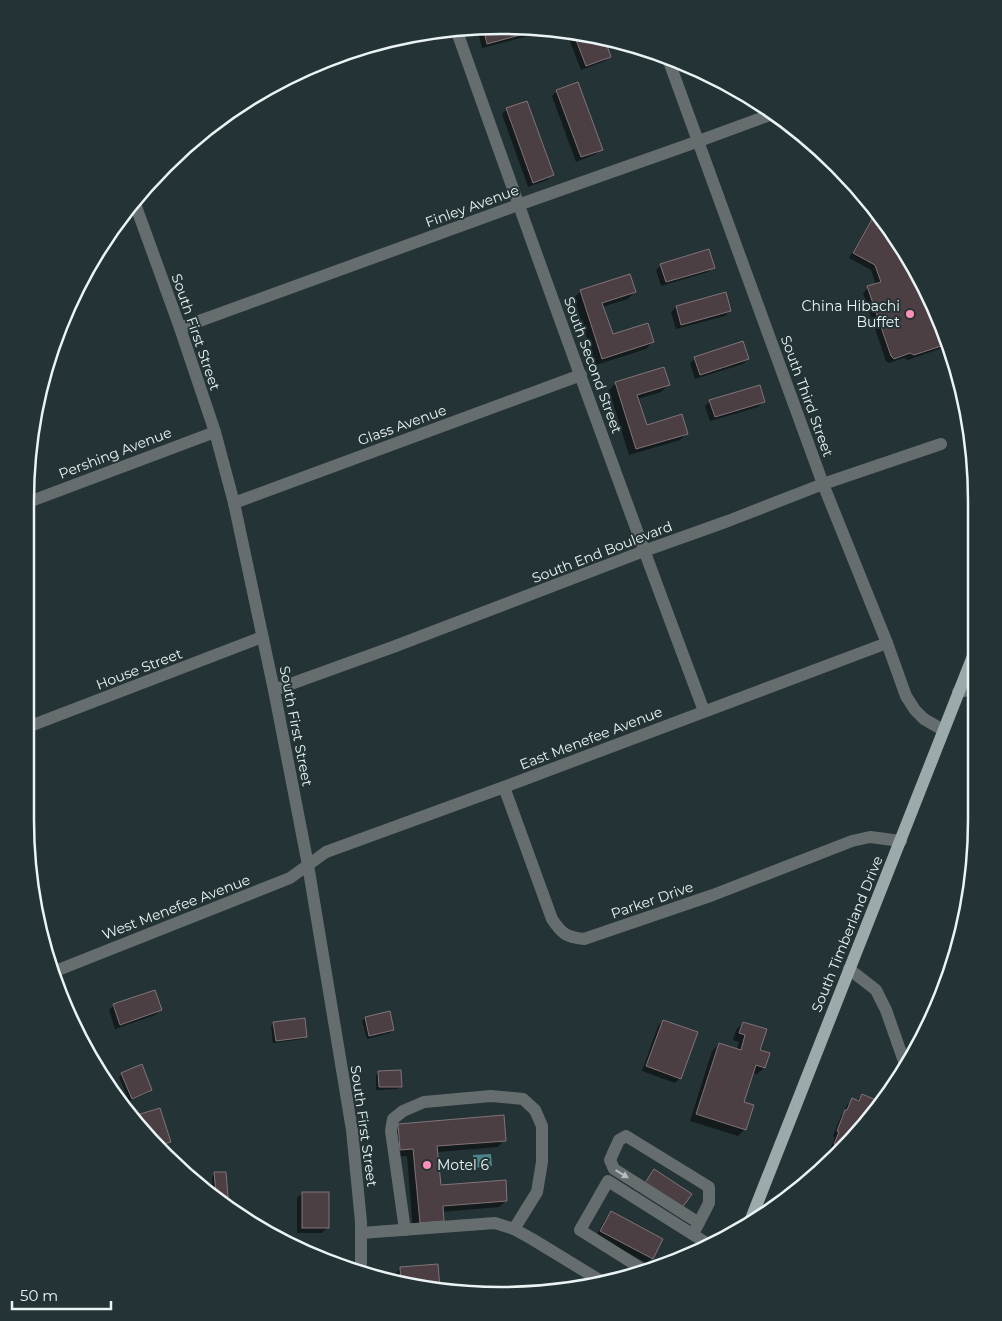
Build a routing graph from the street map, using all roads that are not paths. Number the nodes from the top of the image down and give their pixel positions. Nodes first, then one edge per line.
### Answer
1 (458, 36) edge
2 (671, 66) edge
3 (766, 116) edge
4 (699, 142) junction
5 (518, 205) junction
6 (137, 209) edge
7 (180, 328) junction
8 (581, 375) junction
9 (215, 432) junction
10 (941, 444) dead end
11 (823, 484) junction
12 (34, 500) edge
13 (234, 503) junction
14 (644, 551) junction
15 (262, 637) junction
16 (887, 643) junction
17 (968, 668) edge
18 (274, 690) junction
19 (968, 690) edge
20 (958, 692) junction
21 (704, 711) junction
22 (34, 725) edge
23 (944, 730) junction
24 (504, 787) junction
25 (901, 841) junction
26 (308, 865) junction
27 (849, 969) junction
28 (59, 970) edge
29 (903, 1059) edge
30 (753, 1214) edge
31 (699, 1223) junction
32 (514, 1229) junction
33 (404, 1230) junction
34 (361, 1233) junction
35 (693, 1234) junction
36 (704, 1241) edge
37 (361, 1265) edge
38 (637, 1266) edge
39 (595, 1277) edge

1 - 5 street, South Second Street
2 - 4 street, South Third Street
3 - 4 street, Finley Avenue
4 - 5 street, Finley Avenue
4 - 11 street, South Third Street
5 - 7 street, Finley Avenue
5 - 8 street, South Second Street
6 - 7 street, South First Street
7 - 9 street, South First Street
8 - 13 street, Glass Avenue
8 - 14 street, South Second Street
9 - 12 street, Pershing Avenue
9 - 13 street, South First Street
10 - 11 street, South End Boulevard
11 - 14 street, South End Boulevard
11 - 16 street, South Third Street
13 - 15 street, South First Street
14 - 18 street, South End Boulevard
14 - 21 street, South Second Street
15 - 18 street, South First Street
15 - 22 street, House Street
16 - 21 street, East Menefee Avenue
16 - 23 street, South Third Street
17 - 20 main road, South Timberland Drive
18 - 26 street, South First Street
19 - 20 street
20 - 23 main road, South Timberland Drive
21 - 24 street, East Menefee Avenue
23 - 25 main road, South Timberland Drive
24 - 25 street, Parker Drive
24 - 26 street, East Menefee Avenue
25 - 27 main road, South Timberland Drive
26 - 28 street, West Menefee Avenue
26 - 34 street, South First Street
27 - 29 street
27 - 30 main road, South Timberland Drive
31 -> 31 street
31 - 35 street
32 - 33 street
32 - 33 street
32 - 39 street
33 - 34 street
34 - 37 street, South First Street
35 - 36 street
35 - 38 street

